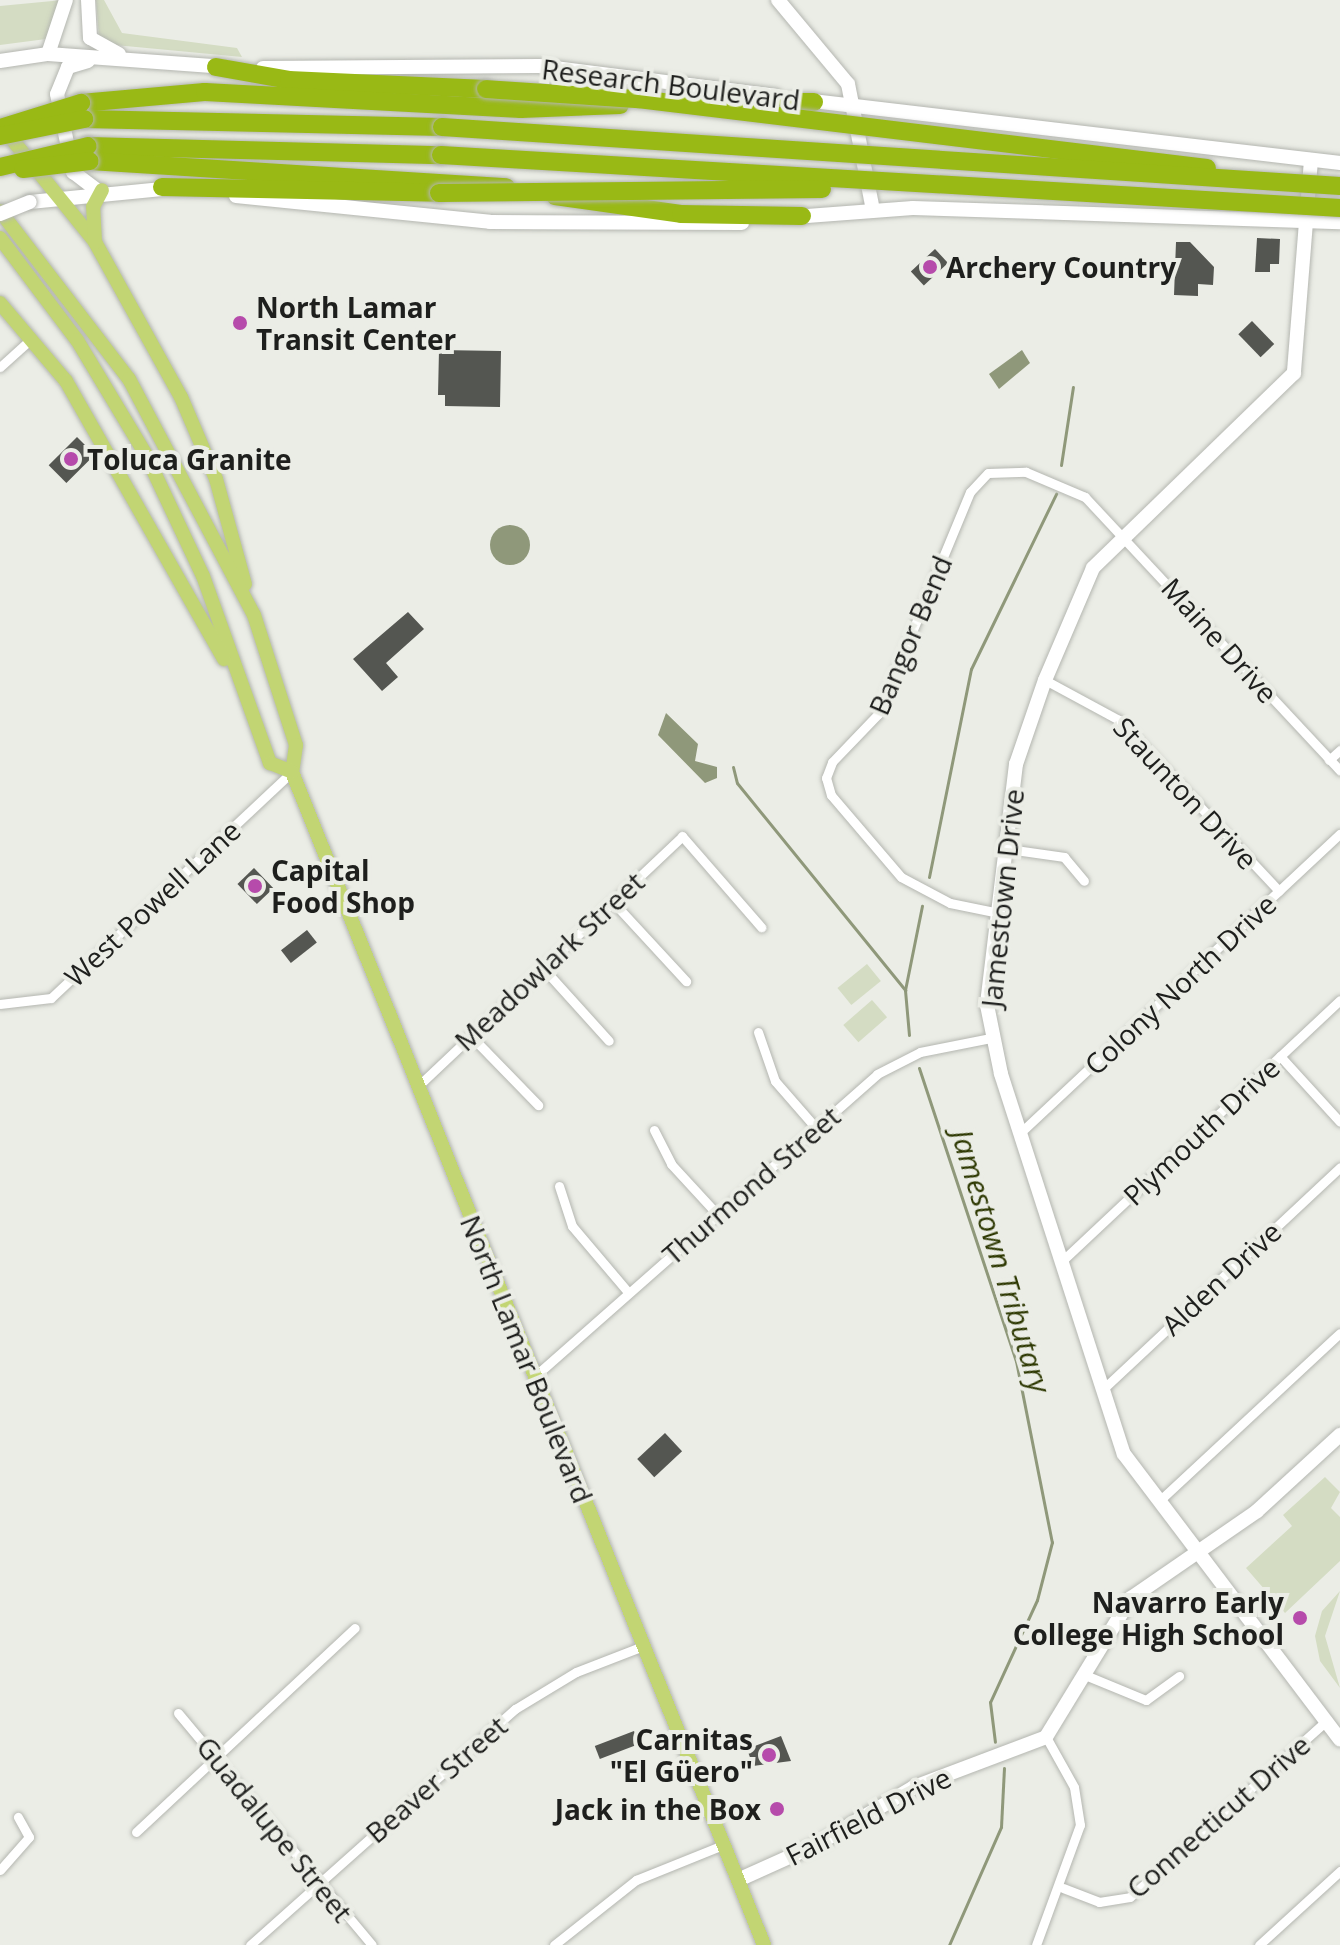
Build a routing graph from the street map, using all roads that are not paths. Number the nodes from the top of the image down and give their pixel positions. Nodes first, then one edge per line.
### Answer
1 (66, 0) edge
2 (88, 0) edge
3 (778, 0) edge
4 (48, 54) junction
5 (104, 58) junction
6 (134, 60) junction
7 (0, 61) edge
8 (216, 67) junction
9 (814, 102) junction
10 (857, 108) junction
11 (83, 111) junction
12 (0, 126) edge
13 (0, 136) edge
14 (89, 154) junction
15 (1311, 160) junction
16 (1340, 163) edge
17 (0, 169) edge
18 (1239, 180) junction
19 (936, 184) junction
20 (1340, 186) edge
21 (162, 187) junction
22 (99, 190) junction
23 (57, 194) junction
24 (1308, 204) junction
25 (1340, 208) edge
26 (873, 210) junction
27 (0, 212) edge
28 (802, 216) junction
29 (1307, 221) junction
30 (1332, 222) edge
31 (0, 238) edge
32 (95, 242) junction
33 (0, 303) edge
34 (32, 338) junction
35 (0, 367) edge
36 (1100, 510) joint
37 (1125, 536) junction
38 (254, 615) junction
39 (1045, 680) junction
40 (238, 684) junction
41 (1340, 750) edge
42 (1329, 760) junction
43 (1340, 770) edge
44 (292, 772) junction
45 (1340, 834) edge
46 (1008, 849) junction
47 (1084, 881) dead end
48 (1279, 891) junction
49 (613, 902) junction
50 (999, 913) junction
51 (761, 927) dead end
52 (543, 968) junction
53 (686, 981) dead end
54 (1340, 1000) edge
55 (0, 1004) edge
56 (758, 1032) dead end
57 (470, 1035) junction
58 (991, 1038) junction
59 (609, 1041) dead end
60 (1280, 1056) junction
61 (417, 1087) junction
62 (538, 1105) dead end
63 (1340, 1122) edge
64 (816, 1128) junction
65 (654, 1130) dead end
66 (1020, 1133) junction
67 (1340, 1167) edge
68 (559, 1186) dead end
69 (717, 1214) junction
70 (1062, 1261) junction
71 (628, 1292) junction
72 (1340, 1333) edge
73 (535, 1376) junction
74 (1102, 1390) junction
75 (1340, 1435) edge
76 (1155, 1504) junction
77 (1192, 1551) junction
78 (355, 1628) dead end
79 (643, 1646) junction
80 (1085, 1675) junction
81 (1179, 1676) dead end
82 (178, 1713) dead end
83 (1324, 1723) junction
84 (1046, 1737) junction
85 (1340, 1740) edge
86 (217, 1754) junction
87 (18, 1817) dead end
88 (136, 1832) dead end
89 (723, 1845) junction
90 (0, 1870) edge
91 (1340, 1871) edge
92 (738, 1880) junction
93 (318, 1884) junction
94 (1063, 1888) junction
95 (250, 1945) edge
96 (372, 1945) edge
97 (554, 1945) edge
98 (764, 1945) edge
99 (1036, 1945) edge
100 (1259, 1945) edge

1 - 4 main road
2 - 6 main road
3 - 10 main road
4 - 5 main road, Research Boulevard
4 - 7 main road, Research Boulevard
5 - 6 main road, Research Boulevard
5 - 22 main road
6 - 8 main road, Research Boulevard
8 - 9 main road, Research Boulevard
8 - 18 highway, bridge
9 - 10 main road, Research Boulevard
9 - 11 highway
10 - 15 main road, Research Boulevard
10 - 26 main road
11 - 12 highway, bridge
11 - 13 highway, bridge
11 - 18 highway, bridge
12 - 23 main road
14 - 17 highway, bridge
14 - 19 highway, bridge
14 - 28 highway
15 - 16 main road, Research Boulevard
15 - 24 main road, Jamestown Drive
18 - 20 highway, bridge
19 - 21 highway, bridge
19 - 25 highway, bridge
21 - 22 main road
21 - 28 main road
22 - 23 main road
22 - 32 main road
23 - 27 main road, bridge
23 - 32 main road
24 - 29 main road, Jamestown Drive
24 - 30 main road
26 - 28 main road
26 - 29 main road
27 - 38 main road, North Lamar Boulevard
29 - 30 main road
29 - 37 main road, Jamestown Drive
31 - 40 main road, North Lamar Boulevard
32 - 38 main road
33 - 34 main road
34 - 35 street
34 - 40 main road
36 - 37 street, Maine Drive
36 - 50 street, Bangor Bend
37 - 39 main road, Jamestown Drive
37 - 42 street, Maine Drive
38 - 44 main road, North Lamar Boulevard
39 - 46 main road, Jamestown Drive
39 - 48 street, Staunton Drive
40 - 44 main road, North Lamar Boulevard
41 - 42 street
42 - 43 street, Maine Drive
44 - 55 street, West Powell Lane
44 - 61 main road, North Lamar Boulevard
45 - 48 street, Colony North Drive
46 - 47 street
46 - 50 main road, Jamestown Drive
48 - 66 street, Colony North Drive
49 - 51 street, Meadowlark Street
49 - 52 street, Meadowlark Street
49 - 53 street
50 - 58 main road, Jamestown Drive
52 - 57 street, Meadowlark Street
52 - 59 street
54 - 60 street, Plymouth Drive
56 - 64 street
57 - 61 street, Meadowlark Street
57 - 62 street
58 - 64 street, Thurmond Street
58 - 66 main road, Jamestown Drive
60 - 63 street
60 - 70 street, Plymouth Drive
61 - 73 main road, North Lamar Boulevard
64 - 69 street, Thurmond Street
65 - 69 street
66 - 70 main road, Jamestown Drive
67 - 74 street, Alden Drive
68 - 71 street
69 - 71 street, Thurmond Street
70 - 74 main road, Jamestown Drive
71 - 73 street, Thurmond Street
72 - 76 street
73 - 79 main road, North Lamar Boulevard
74 - 76 main road, Jamestown Drive
75 - 77 main road
76 - 77 main road, Jamestown Drive
77 - 80 main road
77 - 83 main road, Jamestown Drive
78 - 86 street
79 - 89 main road, North Lamar Boulevard
79 - 93 street, Beaver Street
80 - 81 street
80 - 84 main road
82 - 86 street, Guadalupe Street
83 - 85 main road, Jamestown Drive
83 - 94 street, Connecticut Drive
84 - 92 main road, Fairfield Drive
84 - 94 street
86 - 88 street
86 - 93 street, Guadalupe Street
87 - 90 street
89 - 92 main road, North Lamar Boulevard
89 - 97 street
91 - 100 street
92 - 98 main road, North Lamar Boulevard
93 - 95 street, Beaver Street
93 - 96 street, Guadalupe Street
94 - 99 street

